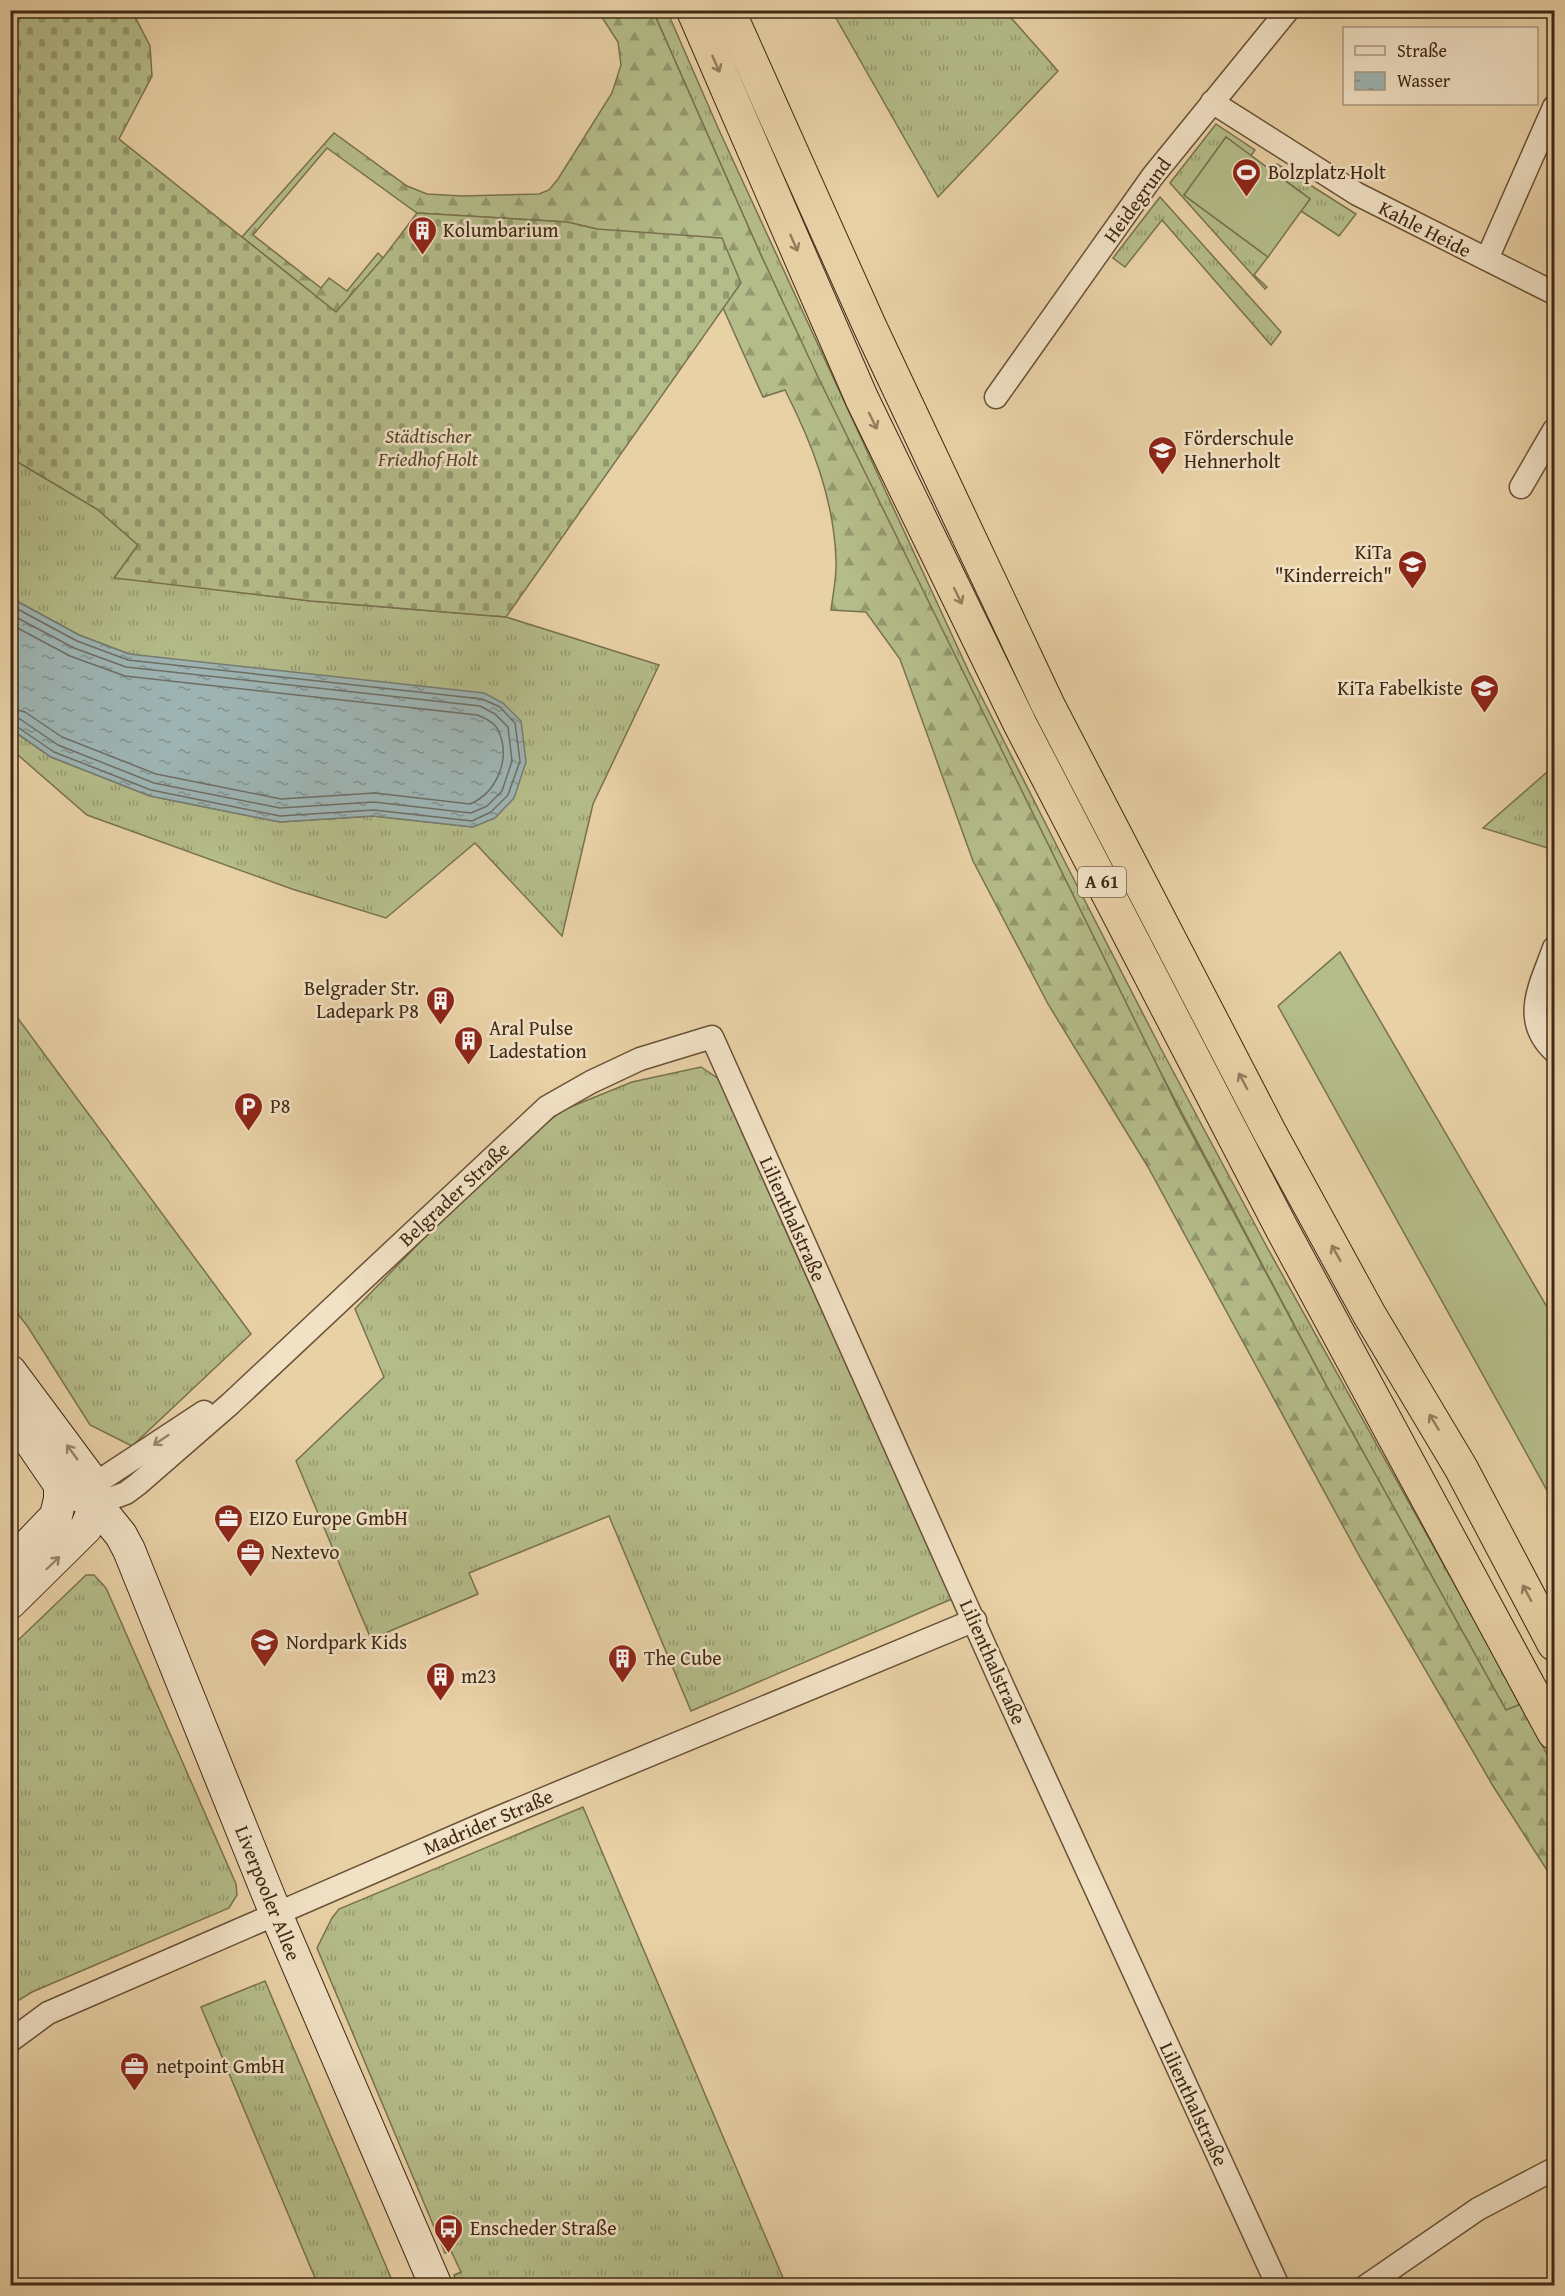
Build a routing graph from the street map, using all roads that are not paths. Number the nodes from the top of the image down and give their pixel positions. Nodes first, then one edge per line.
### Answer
1 (693, 10) edge
2 (729, 10) edge
3 (1288, 10) edge
4 (1212, 102) junction
5 (1554, 107) edge
6 (1487, 259) junction
7 (1554, 292) edge
8 (996, 397) dead end
9 (1554, 430) edge
10 (1521, 487) dead end
11 (1554, 948) edge
12 (712, 1037) joint
13 (1554, 1051) edge
14 (10, 1371) edge
15 (230, 1404) junction
16 (10, 1412) edge
17 (138, 1484) junction
18 (77, 1497) junction
19 (121, 1535) junction
20 (10, 1564) edge
21 (10, 1603) edge
22 (975, 1620) junction
23 (1554, 1644) edge
24 (1554, 1733) edge
25 (276, 1914) junction
26 (10, 2041) edge
27 (1554, 2169) edge
28 (1376, 2283) edge
29 (436, 2286) edge
30 (1278, 2286) edge

1 -> 24 highway, A 61
23 -> 2 highway, A 61
3 - 4 street, Heidegrund
4 - 6 street, Kahle Heide
4 - 8 street, Heidegrund
5 - 6 street, Kahle Heide
6 - 7 street, Kahle Heide
9 - 10 street
11 - 13 street
12 - 15 street, Belgrader Straße
12 - 22 street, Lilienthalstraße
18 -> 14 street
15 - 17 street, Belgrader Straße
15 -> 18 street, Belgrader Straße
16 - 18 street
17 - 18 street, Belgrader Straße
17 - 19 street
18 - 19 street, Liverpooler Allee
18 - 20 street
21 -> 18 street
19 - 25 street, Liverpooler Allee
22 - 25 street, Madrider Straße
22 - 30 street, Lilienthalstraße
25 - 26 street, Madrider Straße
25 - 29 street, Liverpooler Allee
27 - 28 street

